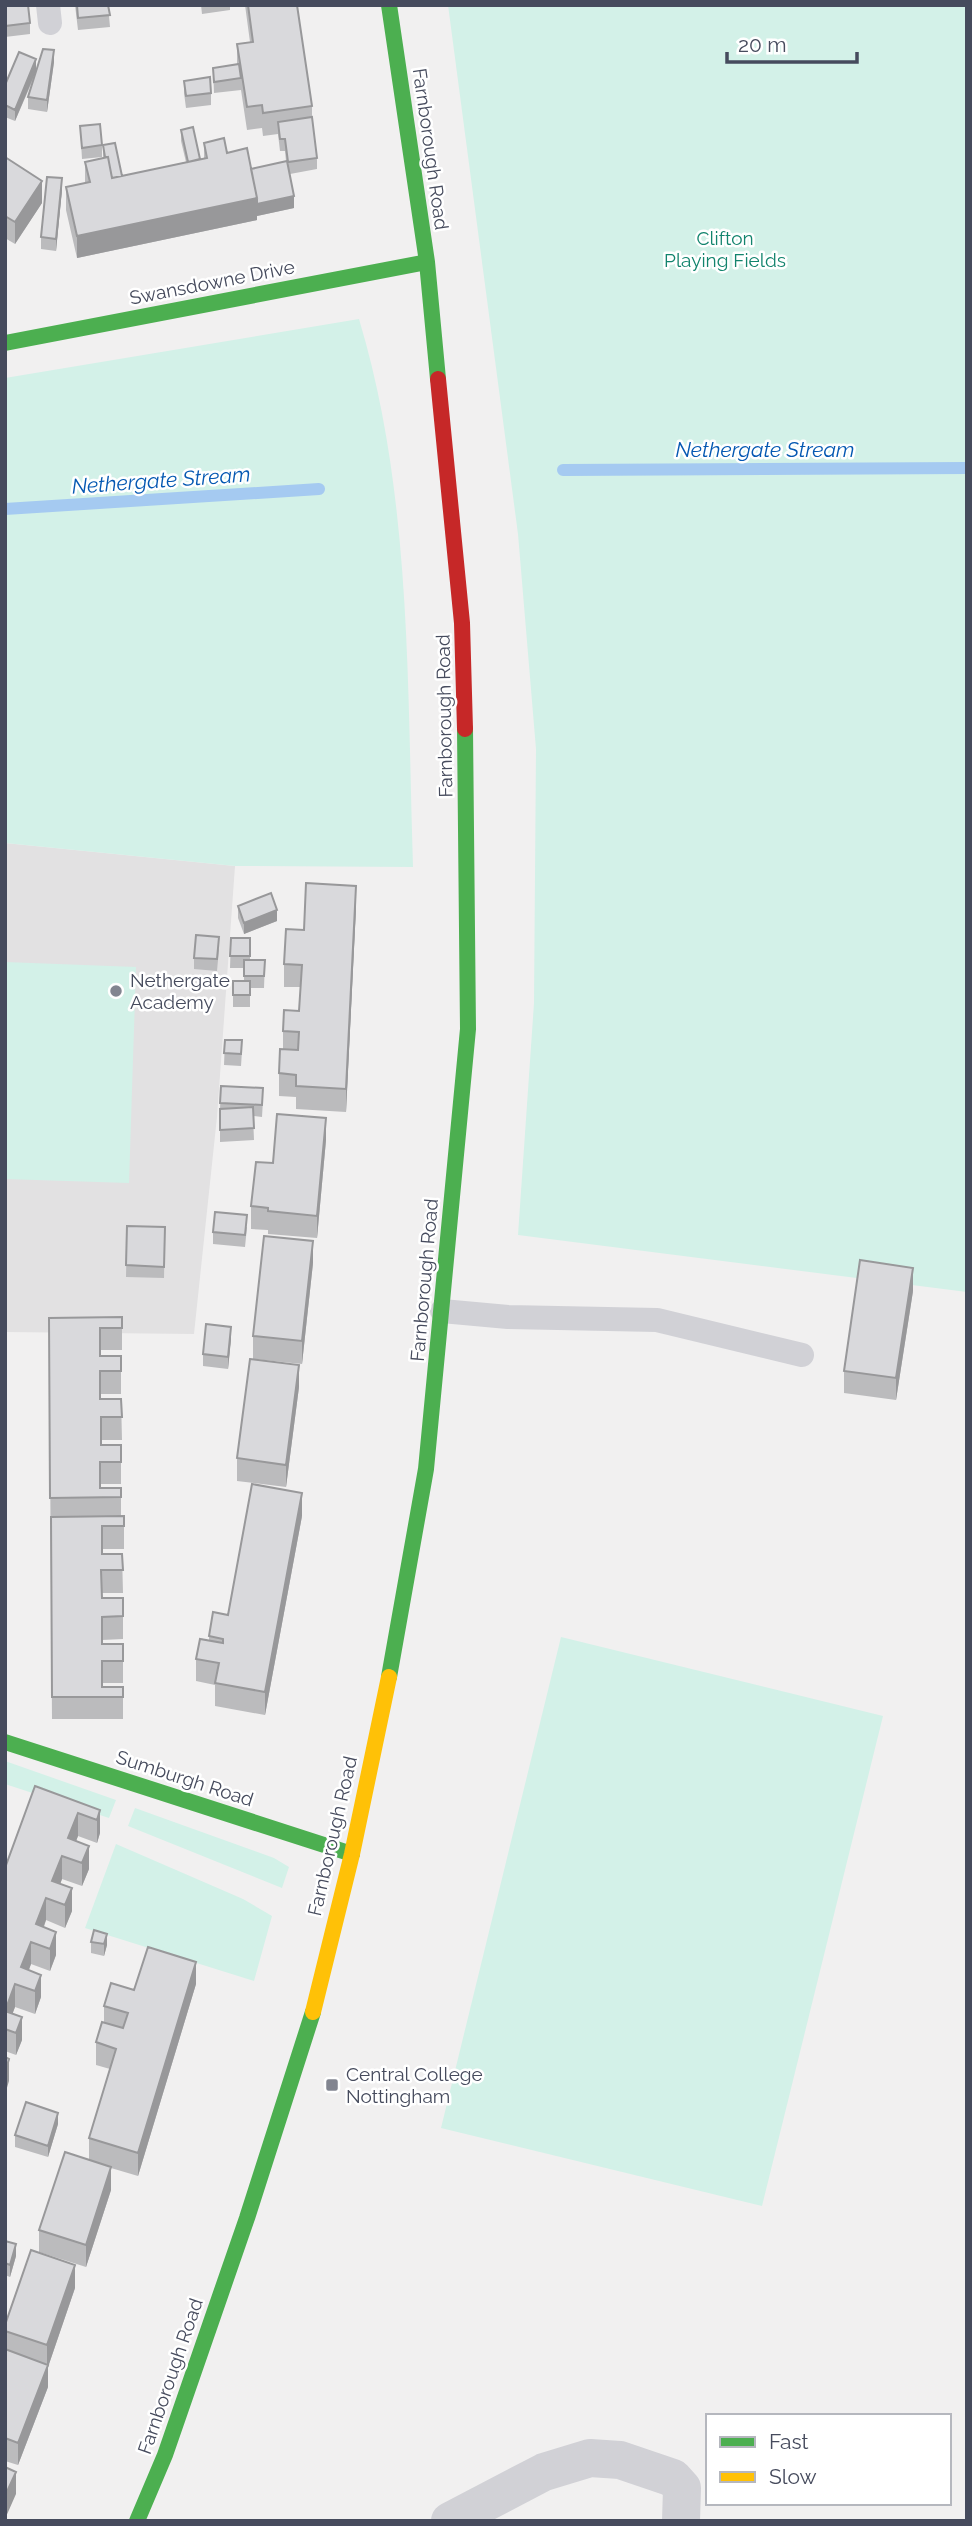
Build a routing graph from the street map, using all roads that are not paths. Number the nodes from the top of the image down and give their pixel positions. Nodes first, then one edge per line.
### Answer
1 (389, 5) edge
2 (427, 262) junction
3 (5, 344) edge
4 (442, 1311) junction
5 (802, 1355) dead end
6 (5, 1742) edge
7 (352, 1854) junction
8 (137, 2521) edge
9 (450, 2521) edge
10 (681, 2521) edge

1 - 2 street, Farnborough Road
2 - 3 street, Swansdowne Drive
2 - 4 street, Farnborough Road
4 - 5 lane
4 - 7 street, Farnborough Road
6 - 7 street, Sumburgh Road
7 - 8 street, Farnborough Road
9 - 10 street

